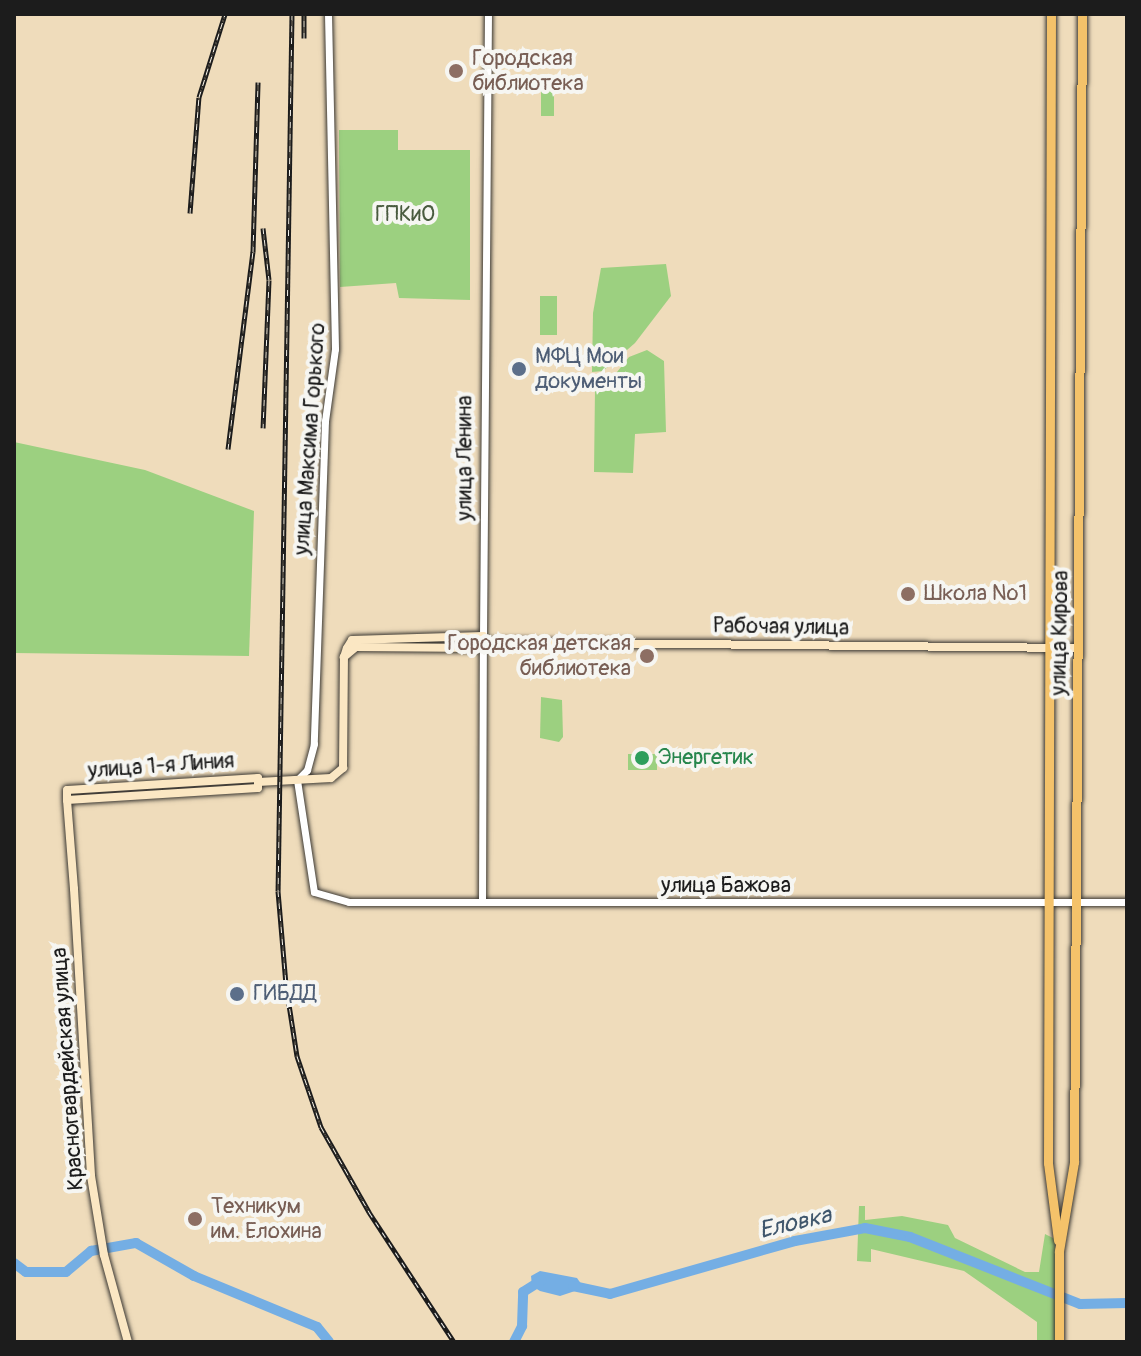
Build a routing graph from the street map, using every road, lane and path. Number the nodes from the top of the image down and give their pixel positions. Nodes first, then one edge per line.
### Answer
1 (328, 14) edge
2 (488, 14) edge
3 (1051, 14) edge
4 (1082, 14) edge
5 (483, 642) junction
6 (1049, 648) junction
7 (1079, 648) junction
8 (344, 657) junction
9 (297, 780) junction
10 (67, 795) joint
11 (482, 902) junction
12 (1048, 902) junction
13 (1075, 902) junction
14 (1127, 902) edge
15 (1059, 1251) junction
16 (128, 1342) edge
17 (1059, 1342) edge

1 - 9 street, улица Максима Горького
2 - 5 street, улица Ленина
3 - 6 main road, улица Кирова
4 - 7 main road, улица Кирова
5 - 6 main road, Рабочая улица
5 - 8 main road, Рабочая улица
5 - 8 main road, Рабочая улица
5 - 11 street, улица Ленина
6 - 7 main road, Рабочая улица
6 - 12 main road, улица Кирова
7 - 13 main road, улица Кирова
8 - 9 main road, улица 1-я Линия
9 - 10 main road, улица 1-я Линия
9 - 11 street, улица Бажова
10 - 16 main road, Красногвардейская улица
11 - 12 street, улица Бажова
12 - 13 street, улица Бажова
12 - 15 main road, улица Кирова
13 - 14 street, улица Бажова
13 - 15 main road, улица Кирова
15 - 17 main road, улица Кирова

